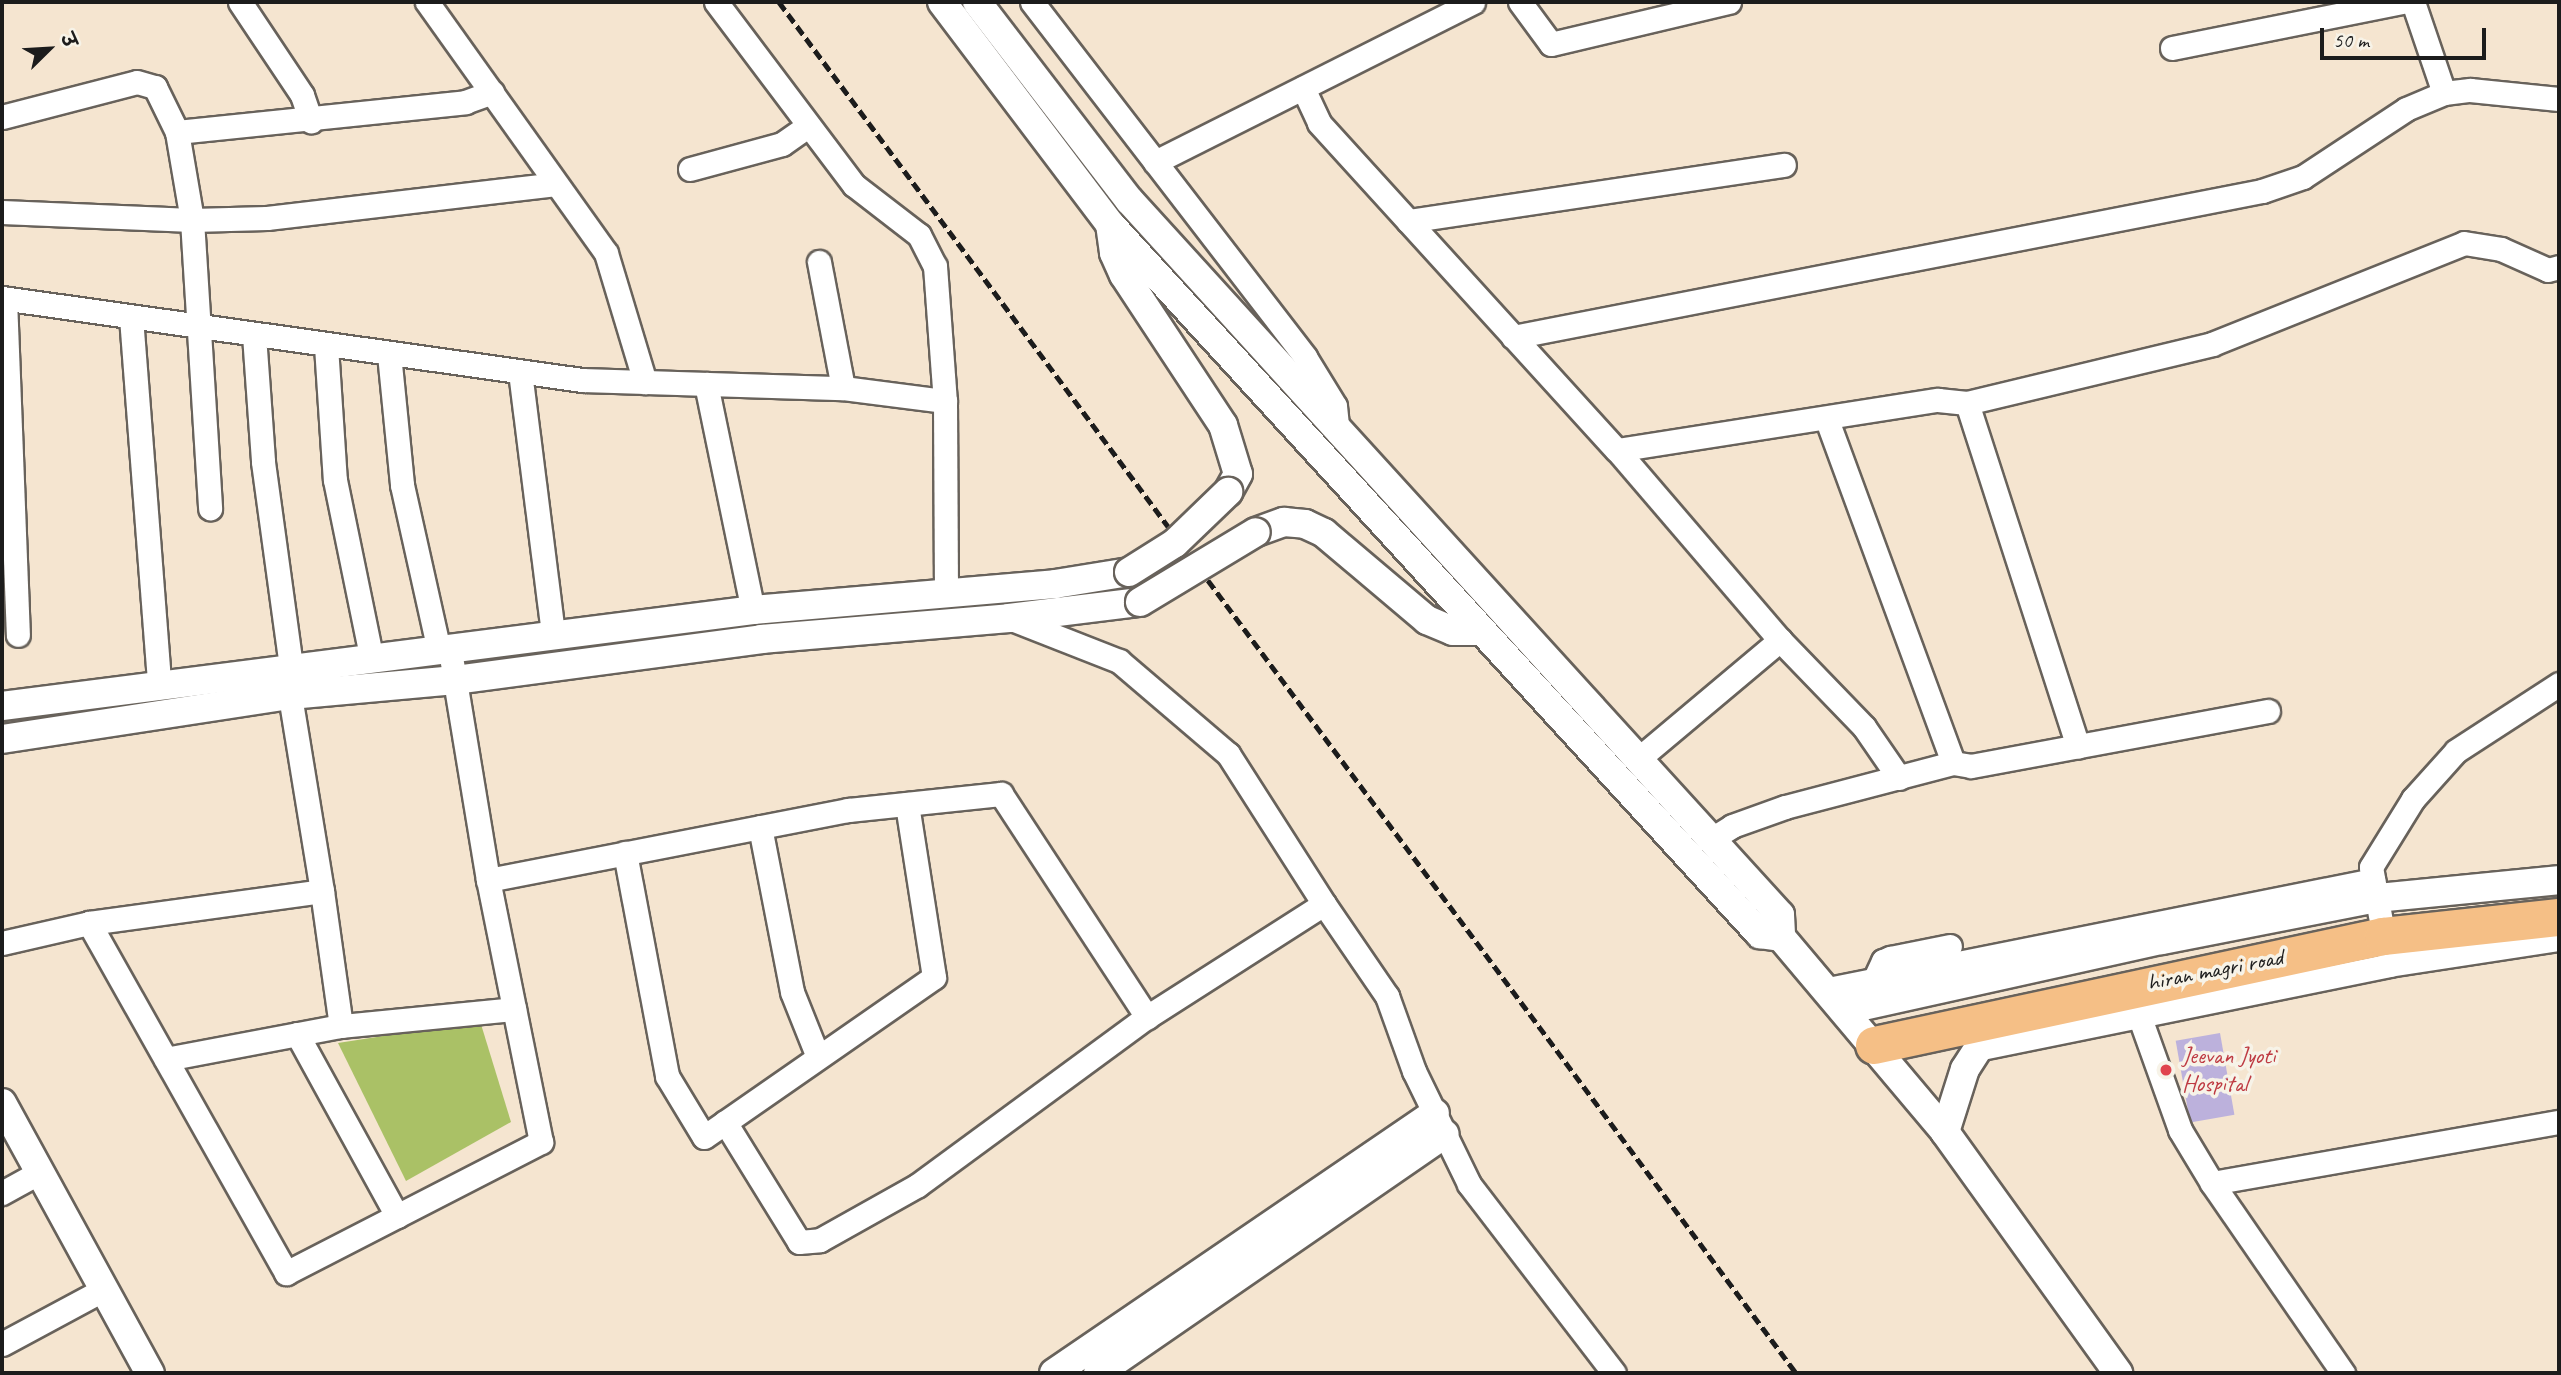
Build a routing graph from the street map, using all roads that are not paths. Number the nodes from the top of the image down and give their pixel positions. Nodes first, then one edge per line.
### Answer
1 (240, 2) edge
2 (427, 2) edge
3 (716, 2) edge
4 (942, 2) edge
5 (977, 2) edge
6 (1032, 2) edge
7 (1473, 2) edge
8 (1520, 2) edge
9 (1729, 2) edge
10 (2403, 2) edge
11 (2413, 2) edge
12 (2172, 48) dead end
13 (1303, 88) junction
14 (492, 92) junction
15 (2444, 93) junction
16 (2559, 99) edge
17 (2, 117) edge
18 (311, 121) junction
19 (808, 126) junction
20 (177, 132) junction
21 (1155, 162) junction
22 (1784, 165) dead end
23 (690, 169) dead end
24 (556, 184) junction
25 (2, 212) edge
26 (192, 220) junction
27 (1408, 221) junction
28 (1110, 224) junction
29 (819, 262) dead end
30 (2559, 267) edge
31 (3, 298) edge
32 (131, 317) junction
33 (198, 327) junction
34 (254, 335) junction
35 (1513, 337) junction
36 (326, 345) junction
37 (389, 354) junction
38 (520, 372) junction
39 (645, 382) junction
40 (706, 384) junction
41 (843, 388) junction
42 (945, 401) junction
43 (1967, 403) junction
44 (1827, 420) junction
45 (1338, 433) junction
46 (1616, 450) junction
47 (210, 508) dead end
48 (946, 593) junction
49 (753, 610) junction
50 (1009, 618) junction
51 (1481, 631) junction
52 (18, 635) dead end
53 (553, 635) junction
54 (1780, 640) junction
55 (444, 651) junction
56 (371, 656) junction
57 (455, 680) junction
58 (290, 681) junction
59 (159, 683) junction
60 (2559, 684) edge
61 (2, 706) edge
62 (2268, 711) dead end
63 (2, 739) edge
64 (2078, 746) junction
65 (1637, 760) junction
66 (1953, 764) junction
67 (1899, 778) junction
68 (907, 804) junction
69 (760, 827) junction
70 (1710, 840) junction
71 (625, 853) junction
72 (488, 880) junction
73 (2559, 880) edge
74 (2374, 882) junction
75 (322, 891) junction
76 (1324, 904) junction
77 (2559, 917) edge
78 (89, 923) junction
79 (1781, 937) junction
80 (2559, 939) edge
81 (2, 943) edge
82 (2386, 951) junction
83 (1836, 999) junction
84 (2134, 1002) junction
85 (514, 1009) junction
86 (1999, 1016) junction
87 (1147, 1017) junction
88 (341, 1026) junction
89 (297, 1034) junction
90 (1874, 1045) junction
91 (1976, 1049) junction
92 (818, 1057) junction
93 (166, 1059) junction
94 (2, 1103) edge
95 (725, 1122) junction
96 (2559, 1122) edge
97 (1440, 1124) junction
98 (1945, 1132) junction
99 (40, 1172) junction
100 (2212, 1183) junction
101 (2, 1193) edge
102 (397, 1216) junction
103 (104, 1289) junction
104 (2, 1345) edge
105 (150, 1373) edge
106 (1054, 1373) edge
107 (1098, 1373) edge
108 (1614, 1373) edge
109 (2118, 1373) edge
110 (2343, 1373) edge

1 - 18 street
2 - 14 street
3 - 19 street
4 - 28 street
5 - 45 street
6 - 21 street
7 - 13 street
8 - 9 street
10 - 12 street
11 - 15 street
13 - 21 street
13 - 27 street
14 - 18 street
14 - 24 street
15 - 16 street
15 - 35 street
17 - 20 street
18 - 20 street
19 - 23 street
19 - 42 street
20 - 26 street
21 - 45 street
22 - 27 street
24 - 26 street
24 - 39 street
25 - 26 street
26 - 33 street
27 - 35 street
28 - 48 street, bridge
28 - 51 street
29 - 41 street
30 - 43 street
31 - 32 street
31 - 52 street
32 - 33 street
32 - 59 street
33 - 34 street
33 - 47 street
34 - 36 street
34 - 58 street
35 - 46 street
36 - 37 street
36 - 56 street
37 - 38 street
37 - 55 street
38 - 39 street
38 - 53 street
39 - 40 street
40 - 41 street
40 - 49 street
41 - 42 street
42 - 48 street
43 - 44 street
43 - 64 street
44 - 46 street
44 - 66 street
45 - 65 street
46 - 54 street
48 - 49 street
49 - 53 street
50 - 51 street, bridge
50 - 57 street
50 - 76 street
51 - 79 street
53 - 55 street
54 - 65 street
54 - 67 street
55 - 56 street
55 - 57 street
56 - 58 street
57 - 58 street
57 - 72 street
58 - 59 street
58 - 63 street
58 - 75 street
59 - 61 street
60 - 74 street
62 - 64 street
64 - 66 street
65 - 70 street
66 - 67 street
67 - 70 street
68 - 69 street
68 - 87 street
68 - 92 street
69 - 71 street
69 - 92 street
70 - 79 street
71 - 72 street
71 - 95 street
72 - 85 street
73 - 74 street
74 - 82 street
74 - 83 street
74 - 83 street
75 - 78 street
75 - 88 street
76 - 87 street
76 - 97 street
77 - 82 main road, hiran magri road
78 - 81 street
78 - 93 street
79 - 83 street
80 - 82 street
82 - 84 main road, hiran magri road
83 - 90 street
84 - 86 main road, hiran magri road
84 - 91 street
84 - 100 street
85 - 88 street
85 - 102 street
86 - 90 main road, hiran magri road
86 - 91 street
87 - 95 street
88 - 89 street
89 - 93 street
89 - 102 street
90 - 98 street
91 - 98 street
92 - 95 street
93 - 102 street
94 - 99 street
96 - 100 street
97 - 106 street
97 - 107 street
97 - 108 street
98 - 109 street
99 - 101 street
99 - 103 street
100 - 110 street
103 - 104 street
103 - 105 street

